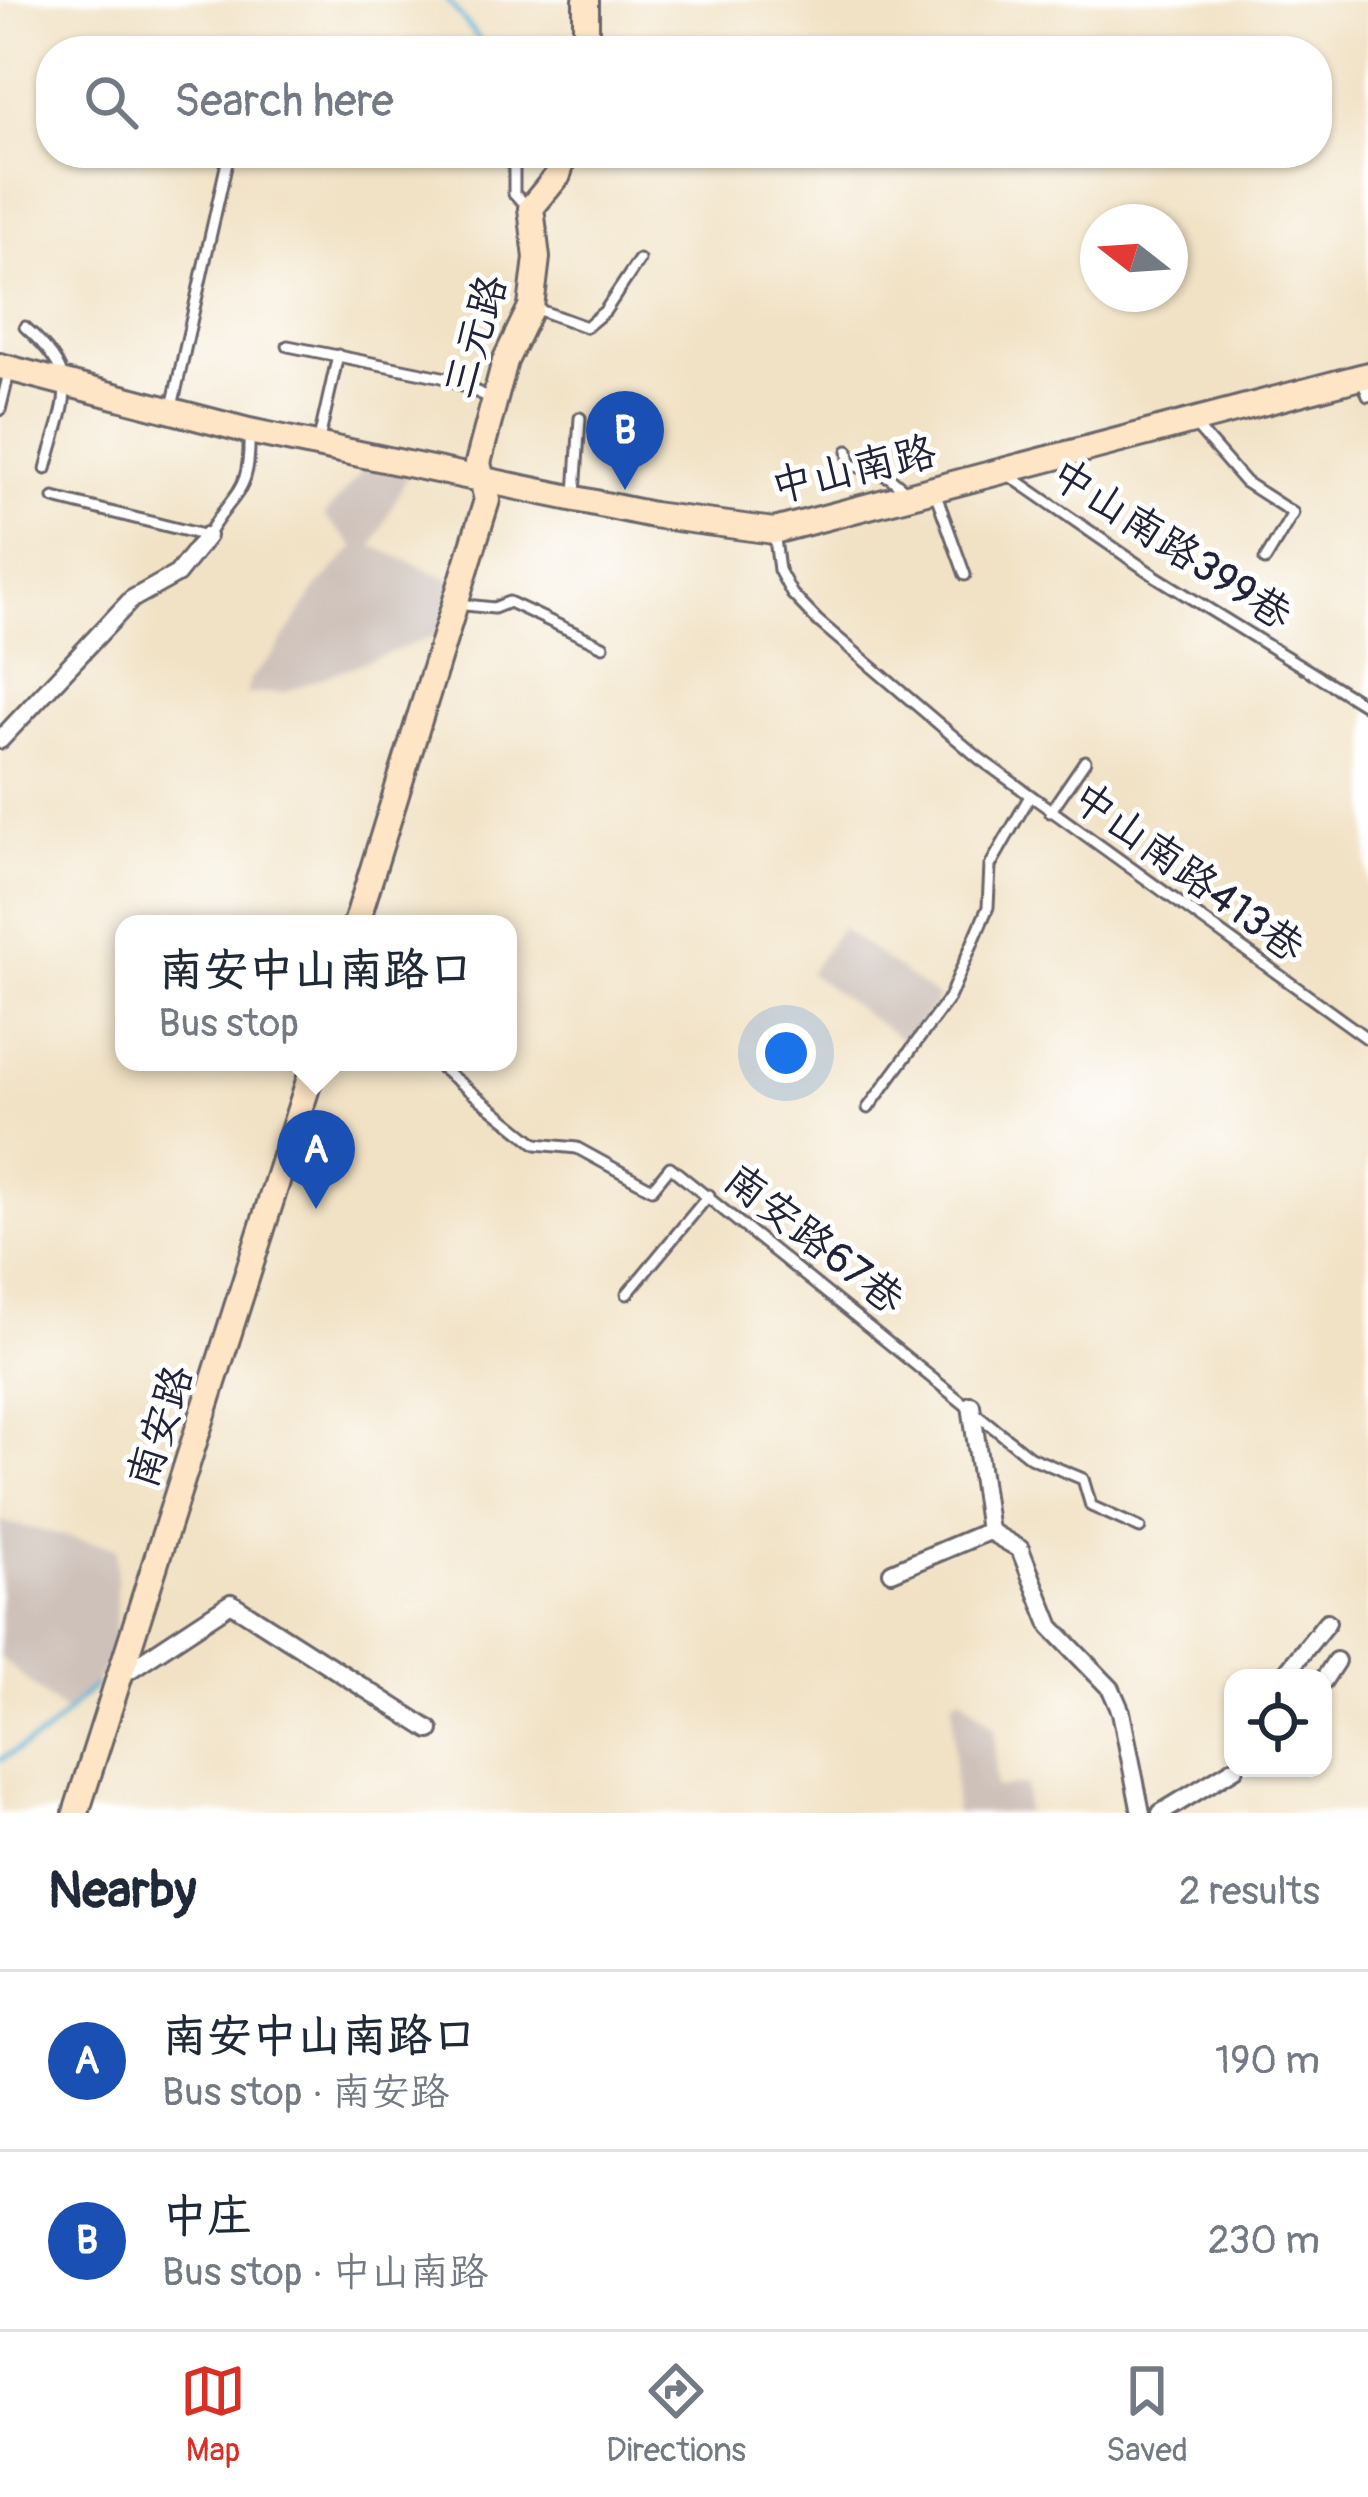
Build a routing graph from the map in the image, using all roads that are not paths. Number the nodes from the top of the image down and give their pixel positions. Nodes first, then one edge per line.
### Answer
1 (586, 0) edge
2 (586, 36) edge
3 (226, 168) edge
4 (514, 168) edge
5 (560, 168) edge
6 (531, 208) junction
7 (639, 260) dead end
8 (531, 307) junction
9 (25, 327) dead end
10 (288, 346) dead end
11 (338, 355) junction
12 (5, 368) edge
13 (1366, 383) edge
14 (67, 384) junction
15 (493, 398) junction
16 (0, 410) edge
17 (171, 412) junction
18 (580, 418) dead end
19 (1192, 421) junction
20 (249, 431) junction
21 (318, 444) junction
22 (848, 451) dead end
23 (46, 469) dead end
24 (1003, 471) junction
25 (479, 480) junction
26 (925, 495) junction
27 (54, 498) dead end
28 (575, 500) junction
29 (774, 531) junction
30 (207, 536) junction
31 (1265, 560) dead end
32 (964, 575) dead end
33 (456, 604) junction
34 (603, 646) dead end
35 (1368, 706) edge
36 (0, 740) edge
37 (1084, 761) dead end
38 (1030, 796) junction
39 (1050, 812) junction
40 (359, 915) edge
41 (1368, 1039) edge
42 (312, 1071) edge
43 (445, 1071) edge
44 (868, 1108) dead end
45 (709, 1195) junction
46 (627, 1294) dead end
47 (971, 1405) junction
48 (1140, 1528) dead end
49 (989, 1531) junction
50 (892, 1572) dead end
51 (1327, 1622) dead end
52 (1336, 1661) dead end
53 (1289, 1669) edge
54 (1331, 1669) edge
55 (120, 1676) junction
56 (430, 1730) dead end
57 (1224, 1775) edge
58 (76, 1813) edge
59 (1141, 1813) edge
60 (1161, 1813) edge

1 - 2 street
3 - 17 lane
4 - 6 lane
5 - 6 street
6 - 8 street, 三元路
7 - 8 lane
8 - 15 street, 三元路
9 - 14 lane
10 - 11 lane
11 - 15 lane
11 - 21 lane
12 - 14 street, 中山南路
12 - 16 lane
13 - 19 street, 中山南路
14 - 17 street, 中山南路
14 - 23 lane
15 - 25 street, 三元路
17 - 20 street, 中山南路
18 - 28 lane
19 - 24 street, 中山南路
19 - 31 lane
20 - 21 street, 中山南路
20 - 30 lane
21 - 25 street, 中山南路
22 - 26 lane
24 - 26 street, 中山南路
24 - 35 lane, 中山南路399巷
25 - 28 street, 中山南路
25 - 33 street
26 - 29 street, 中山南路
26 - 32 lane
27 - 30 lane
28 - 29 street, 中山南路
29 - 38 lane, 中山南路413巷
30 - 36 street
33 - 34 lane
33 - 40 street
37 - 39 lane
38 - 39 lane, 中山南路413巷
38 - 44 lane, 中山南路413巷
39 - 41 lane, 中山南路413巷
42 - 55 street, 南安路
43 - 45 lane, 南安路67巷
45 - 46 lane
45 - 47 lane, 南安路67巷
47 - 48 lane, 南安路67巷
47 - 49 street
49 - 50 street
49 - 59 street
51 - 53 street
52 - 54 street
55 - 56 street
55 - 58 street, 南安路
57 - 60 street

